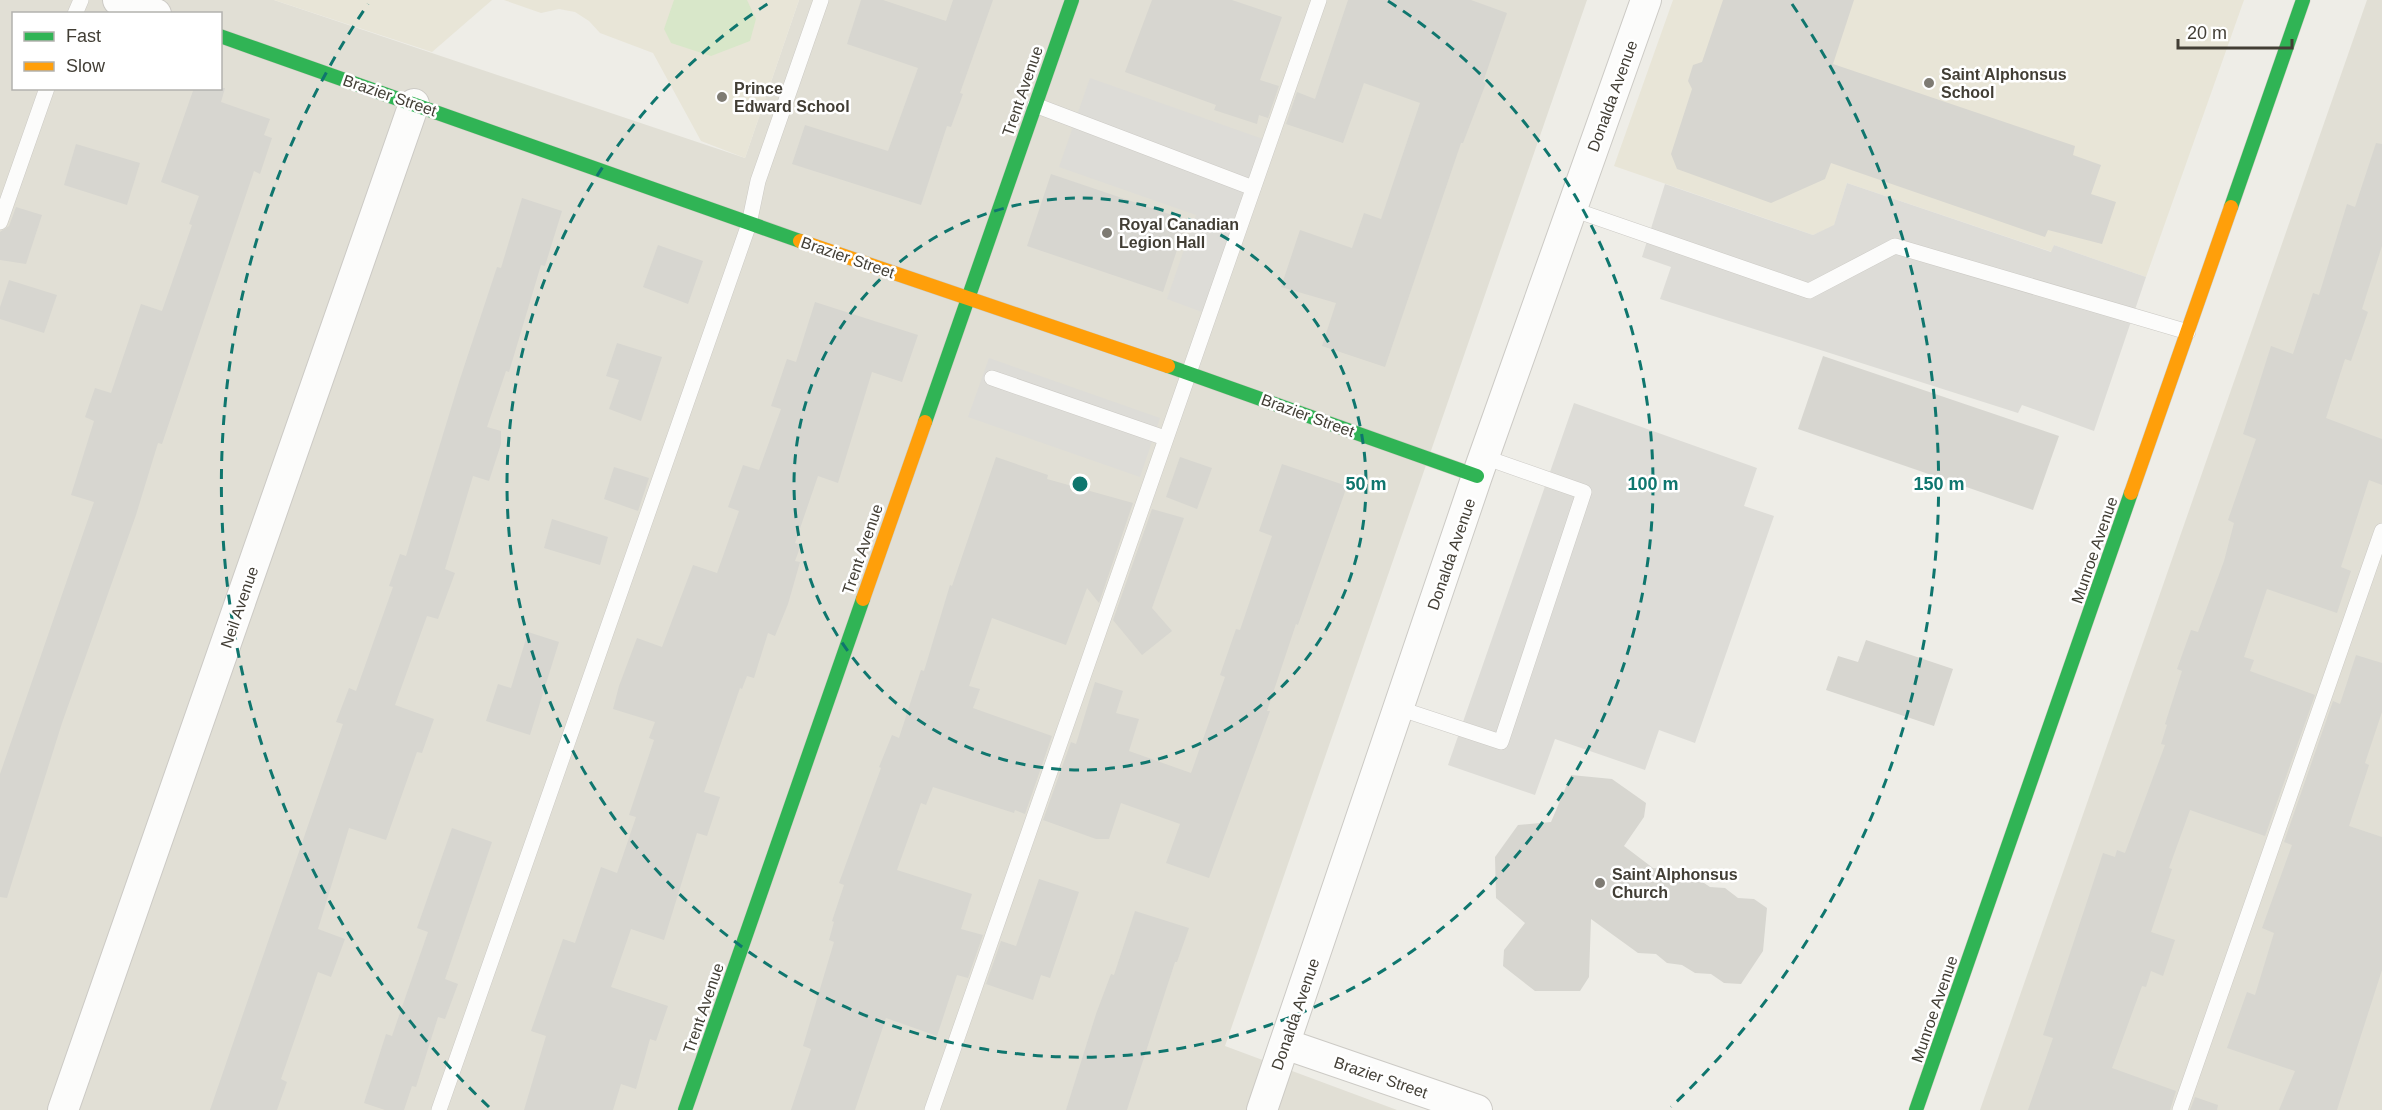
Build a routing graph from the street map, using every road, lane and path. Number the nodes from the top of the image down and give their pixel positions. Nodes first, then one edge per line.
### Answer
1 (118, 0) edge
2 (821, 0) edge
3 (1071, 0) edge
4 (1319, 0) edge
5 (1646, 0) edge
6 (2303, 0) edge
7 (151, 12) edge
8 (222, 37) edge
9 (46, 90) edge
10 (414, 104) junction
11 (1035, 105) junction
12 (1253, 188) junction
13 (1572, 209) junction
14 (0, 222) edge
15 (749, 224) junction
16 (968, 297) junction
17 (2188, 332) junction
18 (1188, 373) junction
19 (992, 378) dead end
20 (1165, 438) junction
21 (1480, 467) junction
22 (2382, 531) edge
23 (1398, 708) junction
24 (1285, 1044) junction
25 (63, 1110) edge
26 (439, 1110) edge
27 (685, 1110) edge
28 (932, 1110) edge
29 (1262, 1110) edge
30 (1477, 1110) edge
31 (1916, 1110) edge
32 (2180, 1110) edge

1 - 7 street
2 - 15 lane
3 - 11 street, Trent Avenue
4 - 12 lane
5 - 13 street, Donalda Avenue
6 - 17 street, Munroe Avenue
8 - 10 street, Brazier Street
9 - 14 lane
10 - 15 street, Brazier Street
10 - 25 street, Neil Avenue
11 - 12 lane
11 - 16 street, Trent Avenue
12 - 18 lane
13 - 17 lane
13 - 21 street, Donalda Avenue
15 - 16 street, Brazier Street
15 - 26 lane
16 - 18 street, Brazier Street
16 - 27 street, Trent Avenue
17 - 31 street, Munroe Avenue
18 - 20 lane
18 - 21 street, Brazier Street
19 - 20 lane
20 - 28 lane
21 - 23 street, Donalda Avenue
21 - 23 lane
22 - 32 lane
23 - 24 street, Donalda Avenue
24 - 29 street, Donalda Avenue
24 - 30 street, Brazier Street

